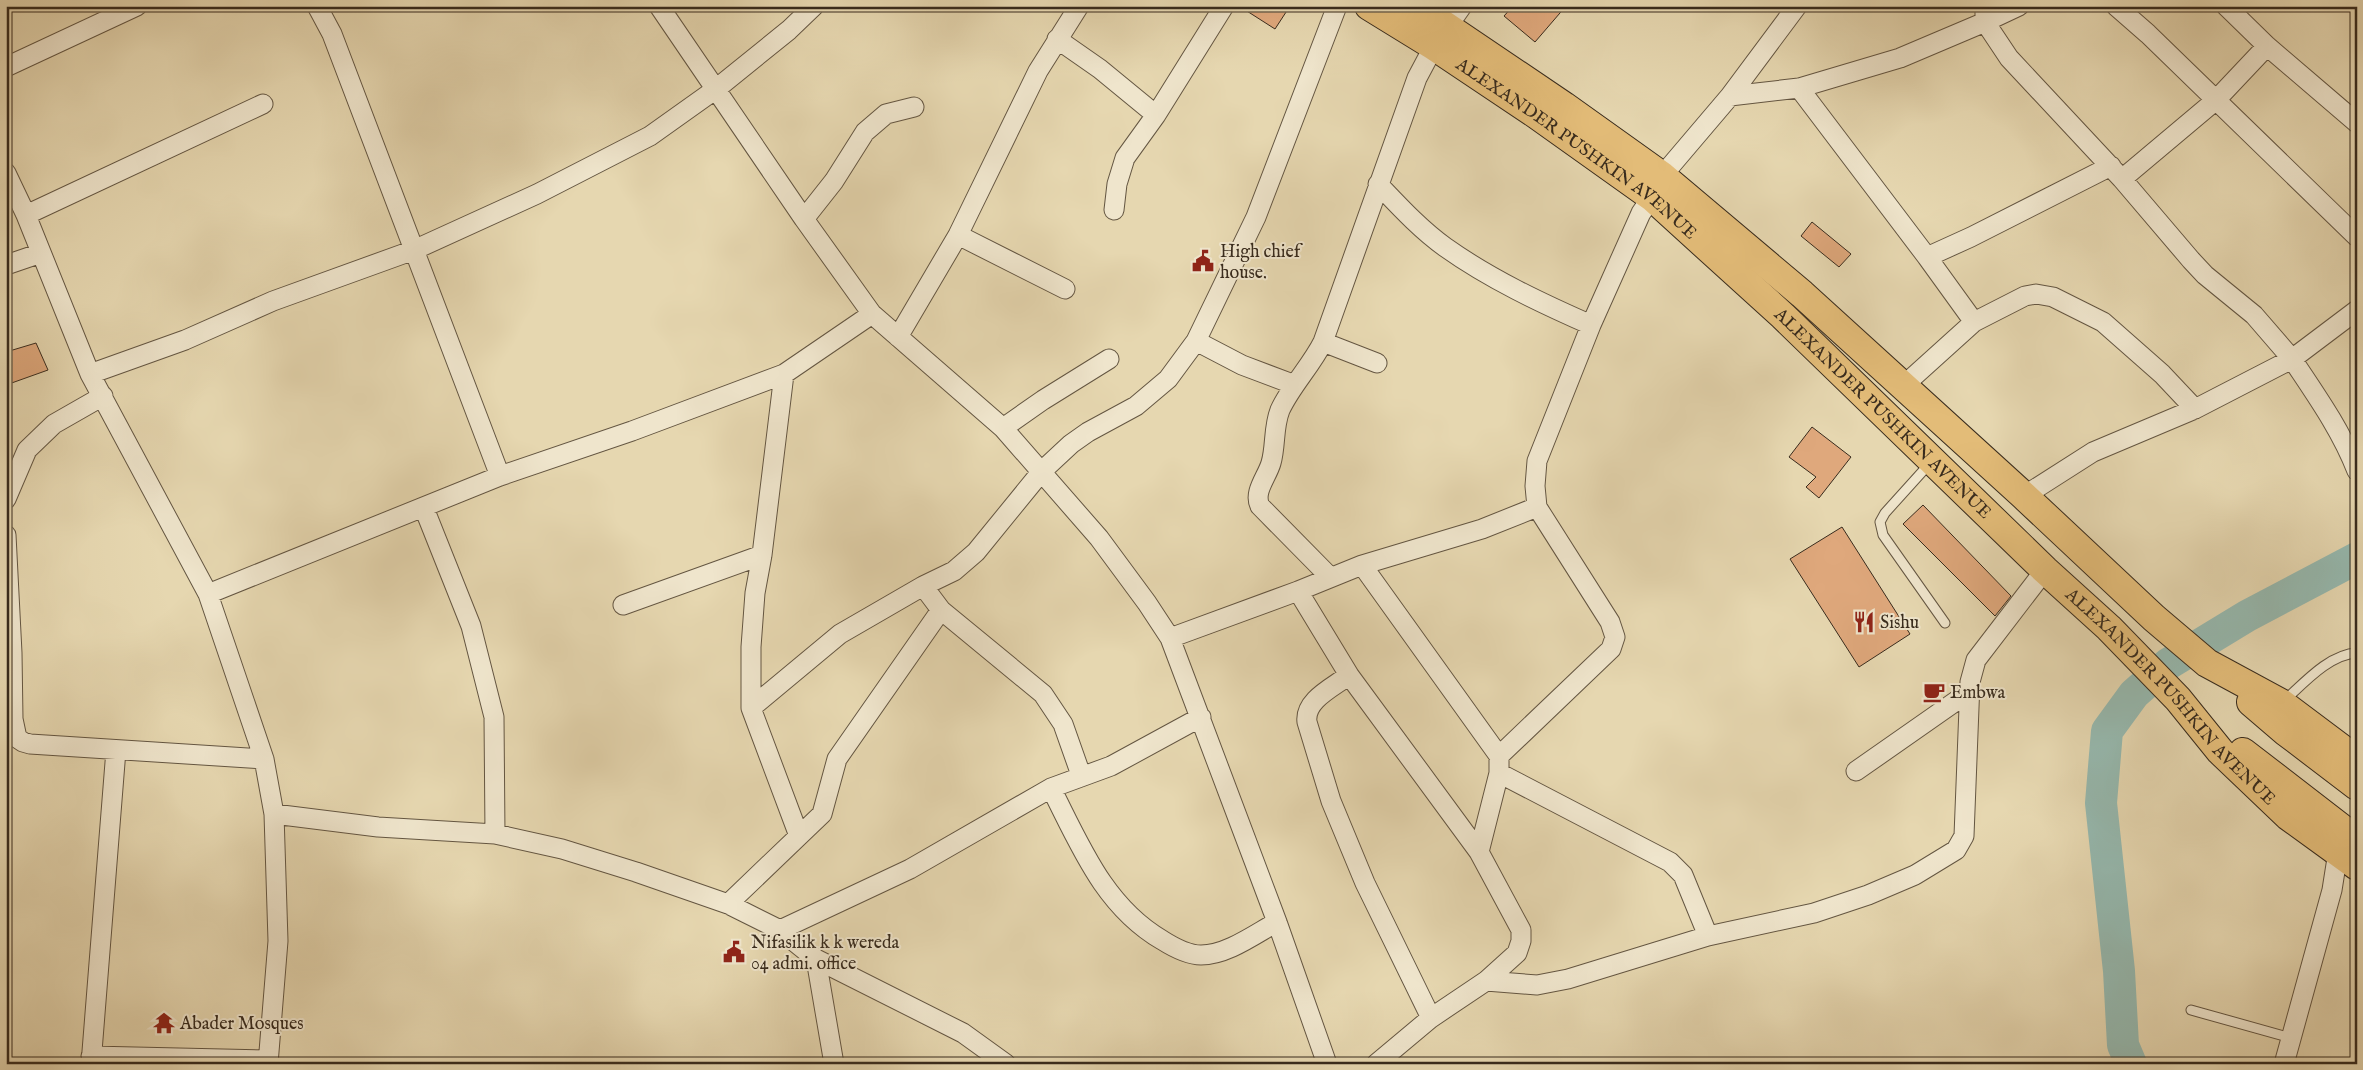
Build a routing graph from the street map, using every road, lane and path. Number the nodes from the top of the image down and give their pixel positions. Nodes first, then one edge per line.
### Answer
1 (137, 6) edge
2 (317, 6) edge
3 (659, 6) edge
4 (814, 6) edge
5 (1078, 6) edge
6 (1224, 6) edge
7 (1337, 6) edge
8 (1369, 6) edge
9 (1416, 6) edge
10 (1797, 6) edge
11 (2019, 6) edge
12 (2116, 6) edge
13 (2226, 6) edge
14 (1985, 14) edge
15 (1448, 26) edge
16 (1057, 39) junction
17 (2267, 46) junction
18 (6, 67) edge
19 (1799, 88) junction
20 (716, 90) junction
21 (1730, 96) junction
22 (2216, 100) junction
23 (263, 104) dead end
24 (914, 106) dead end
25 (1156, 115) junction
26 (2357, 122) edge
27 (6, 173) edge
28 (2117, 173) junction
29 (1378, 184) junction
30 (1657, 187) junction
31 (1114, 210) dead end
32 (26, 216) junction
33 (804, 219) junction
34 (958, 235) junction
35 (2357, 237) edge
36 (414, 250) junction
37 (42, 253) junction
38 (1927, 257) junction
39 (6, 265) edge
40 (1065, 289) dead end
41 (2357, 310) edge
42 (872, 314) junction
43 (1974, 322) junction
44 (1591, 325) junction
45 (898, 337) junction
46 (1196, 341) junction
47 (1323, 342) junction
48 (1109, 359) dead end
49 (2292, 359) junction
50 (1377, 363) dead end
51 (90, 374) junction
52 (784, 374) junction
53 (1295, 385) junction
54 (1902, 387) junction
55 (103, 396) junction
56 (2195, 409) junction
57 (1003, 428) junction
58 (1933, 460) junction
59 (1042, 471) junction
60 (2357, 471) edge
61 (500, 476) junction
62 (2024, 496) junction
63 (6, 499) edge
64 (1538, 507) junction
65 (424, 508) junction
66 (6, 535) edge
67 (762, 555) junction
68 (1362, 565) junction
69 (2045, 570) junction
70 (1330, 576) junction
71 (923, 586) junction
72 (1298, 591) junction
73 (208, 594) junction
74 (624, 604) dead end
75 (941, 610) junction
76 (1945, 623) dead end
77 (1170, 638) junction
78 (2357, 653) edge
79 (2207, 663) junction
80 (1349, 675) junction
81 (1969, 692) junction
82 (2281, 703) junction
83 (751, 708) junction
84 (1201, 717) junction
85 (116, 750) junction
86 (264, 759) junction
87 (2357, 760) edge
88 (1499, 764) junction
89 (1856, 771) dead end
90 (1081, 775) junction
91 (2357, 786) edge
92 (1050, 788) junction
93 (274, 814) junction
94 (496, 834) junction
95 (799, 836) junction
96 (1479, 852) junction
97 (2351, 853) edge
98 (728, 904) junction
99 (1277, 922) junction
100 (780, 930) junction
101 (1708, 936) junction
102 (816, 959) junction
103 (1486, 982) junction
104 (2190, 1010) dead end
105 (1431, 1018) junction
106 (2291, 1038) junction
107 (91, 1060) edge
108 (1000, 1061) edge
109 (268, 1062) edge
110 (2286, 1063) edge
111 (834, 1064) edge
112 (1327, 1064) edge
113 (1376, 1064) edge

1 - 18 street
2 - 36 street
3 - 20 street
4 - 20 street
5 - 16 street
6 - 25 street
7 - 46 street
8 - 15 main road, ALEXANDER PUSHKIN AVENUE
9 - 15 main road, ALEXANDER PUSHKIN AVENUE
10 - 21 street
11 - 14 street
12 - 22 street
13 - 17 street
14 - 19 street
14 - 28 street
15 - 29 street
15 - 30 main road, ALEXANDER PUSHKIN AVENUE
16 - 25 street
16 - 34 street
17 - 22 street
17 - 26 street
19 - 21 street
19 - 38 street
20 - 33 street
20 - 36 street
21 - 30 street
22 - 28 street
22 - 35 street
23 - 32 street
24 - 33 street
25 - 31 street
27 - 32 street
28 - 38 street
28 - 49 street
29 - 44 street
29 - 47 street
30 - 44 street
30 - 54 main road, ALEXANDER PUSHKIN AVENUE
30 - 58 main road, ALEXANDER PUSHKIN AVENUE
32 - 37 street
33 - 42 street
34 - 40 street
34 - 45 street
36 - 51 street
36 - 61 street
37 - 39 street
37 - 51 street
38 - 43 street
41 - 49 street
42 - 45 street
42 - 52 street
43 - 54 street
43 - 56 street
44 - 64 street
45 - 57 street
46 - 53 street
46 - 59 street
47 - 50 street
47 - 53 street
48 - 57 street
49 - 56 street
49 - 60 street
51 - 55 street
52 - 61 street
52 - 67 street
53 - 70 street
54 - 62 main road, ALEXANDER PUSHKIN AVENUE
55 - 63 street
55 - 73 street
56 - 62 street
57 - 59 street
58 - 69 main road, ALEXANDER PUSHKIN AVENUE
58 - 76 lane
59 - 71 street
59 - 77 street
61 - 65 street
62 - 79 main road, ALEXANDER PUSHKIN AVENUE
64 - 68 street
64 - 88 street
65 - 73 street
65 - 94 street
66 - 85 street
67 - 74 street
67 - 83 street
68 - 70 street
68 - 88 street
69 - 81 street
69 - 97 main road, ALEXANDER PUSHKIN AVENUE
70 - 72 street
71 - 75 street
71 - 83 street
72 - 77 street
72 - 80 street
73 - 86 street
75 - 90 street
75 - 95 street
77 - 84 street
78 - 82 lane
79 - 82 main road, ALEXANDER PUSHKIN AVENUE
79 - 91 main road
80 - 96 street
80 - 105 street
81 - 89 street
81 - 101 street
82 - 87 main road, ALEXANDER PUSHKIN AVENUE
83 - 95 street
84 - 90 street
84 - 99 street
85 - 86 street
85 - 107 street
86 - 93 street
88 - 96 street
88 - 101 street
90 - 92 street
92 - 99 street
92 - 100 street
93 - 94 street
93 - 109 street
94 - 98 street
95 - 98 street
96 - 103 street
97 - 106 street
98 - 100 street
99 - 112 street
100 - 102 street
101 - 103 street
102 - 108 street
102 - 111 street
103 - 105 street
104 - 106 lane
105 - 113 street
106 - 110 street
107 - 109 street

